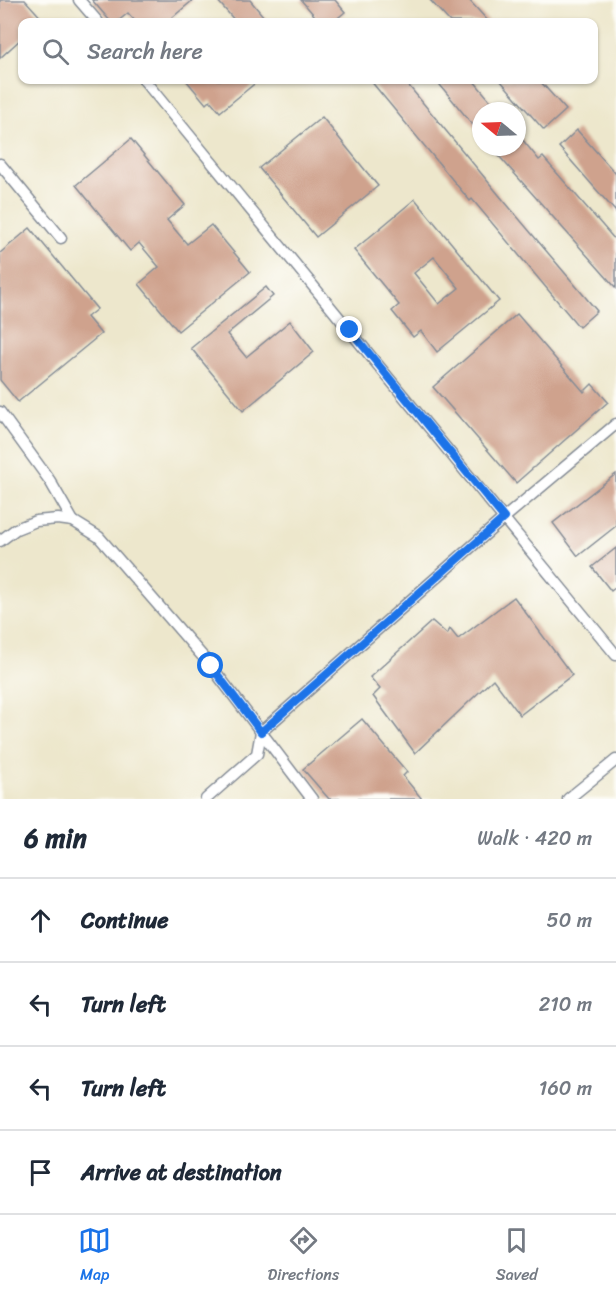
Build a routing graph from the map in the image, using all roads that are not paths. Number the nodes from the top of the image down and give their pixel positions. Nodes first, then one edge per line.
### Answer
1 (79, 0) edge
2 (95, 18) edge
3 (147, 84) edge
4 (0, 164) edge
5 (61, 238) dead end
6 (0, 412) edge
7 (616, 424) edge
8 (504, 518) junction
9 (73, 521) junction
10 (0, 541) edge
11 (616, 655) edge
12 (261, 732) junction
13 (616, 760) edge
14 (206, 799) edge
15 (312, 799) edge
16 (568, 799) edge

1 - 2 street
3 - 8 street
4 - 5 street
6 - 9 street
7 - 8 street
8 - 11 street
8 - 12 street
9 - 10 street
9 - 12 street
12 - 14 street
12 - 15 street
13 - 16 street

